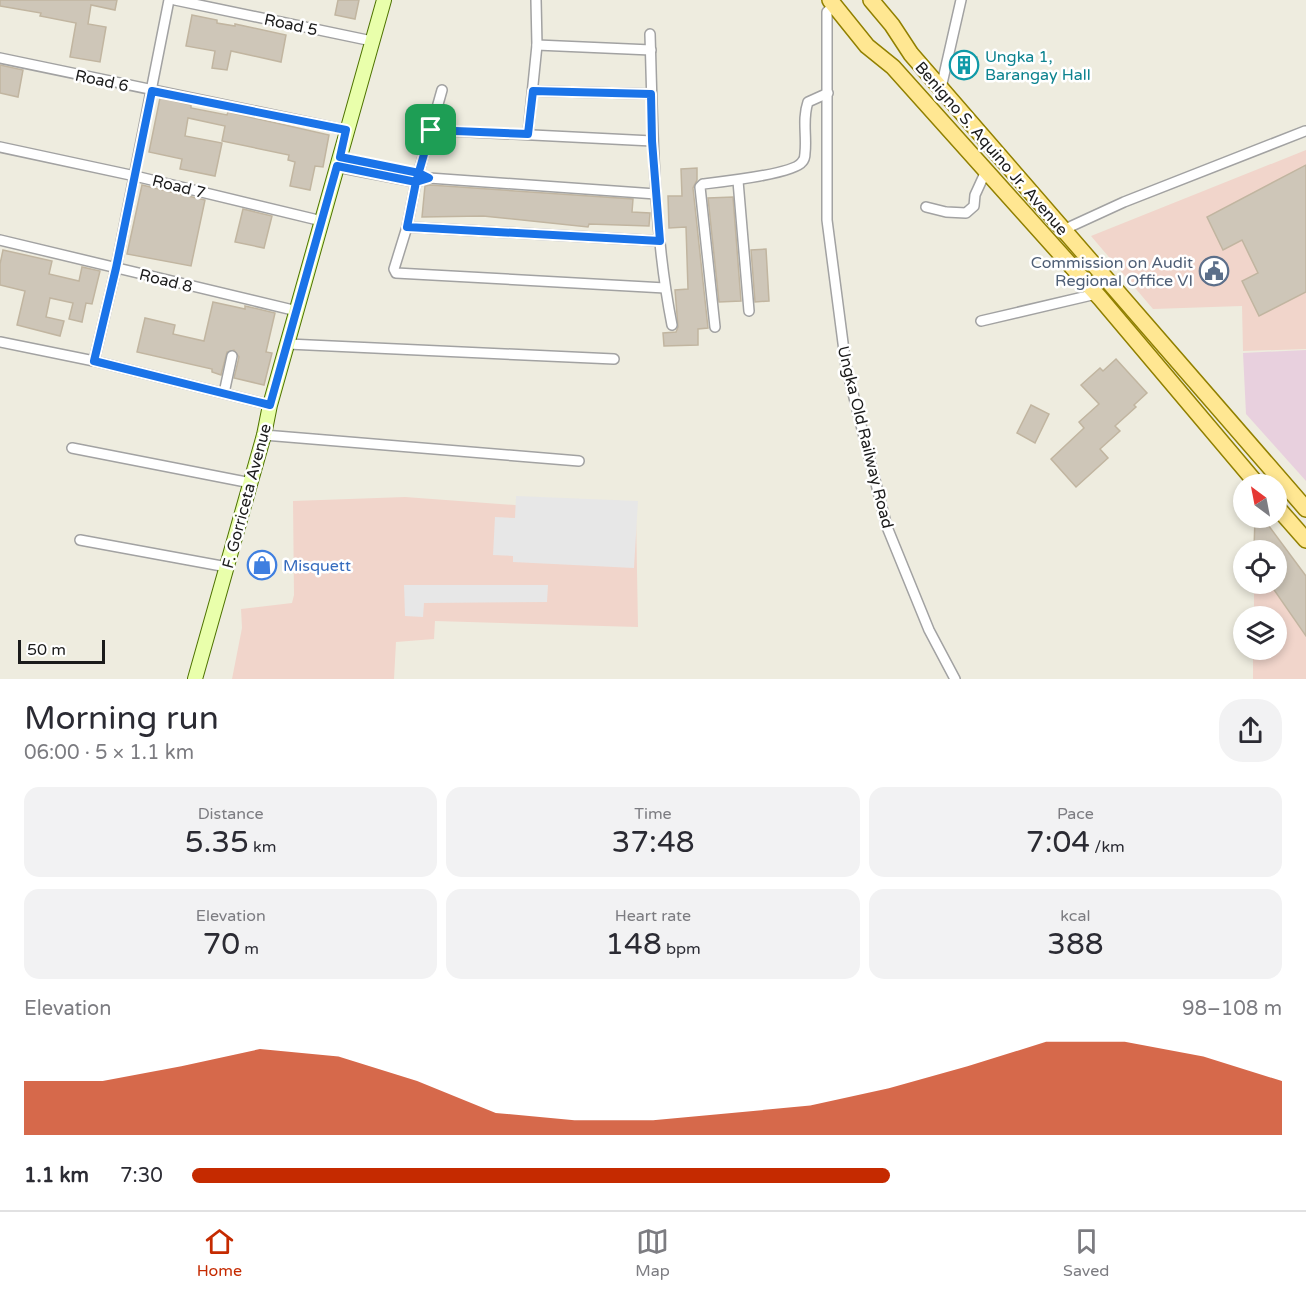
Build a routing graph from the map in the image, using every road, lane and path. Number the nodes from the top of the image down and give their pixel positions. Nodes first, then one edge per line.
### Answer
1 (169, 0) edge
2 (175, 0) edge
3 (384, 0) edge
4 (536, 0) edge
5 (871, 0) edge
6 (961, 0) edge
7 (832, 3) edge
8 (650, 34) dead end
9 (372, 41) junction
10 (537, 45) junction
11 (651, 50) junction
12 (0, 58) edge
13 (941, 88) junction
14 (442, 90) dead end
15 (152, 91) junction
16 (533, 91) junction
17 (828, 93) junction
18 (651, 94) junction
19 (924, 103) junction
20 (346, 130) junction
21 (431, 130) junction
22 (1305, 130) edge
23 (528, 134) junction
24 (652, 141) junction
25 (0, 147) edge
26 (339, 162) junction
27 (986, 171) junction
28 (135, 176) junction
29 (417, 178) junction
30 (738, 181) junction
31 (656, 194) junction
32 (926, 207) dead end
33 (322, 221) junction
34 (407, 227) junction
35 (1063, 230) junction
36 (0, 240) edge
37 (660, 241) junction
38 (116, 268) junction
39 (1113, 287) junction
40 (665, 288) junction
41 (1098, 296) junction
42 (297, 311) junction
43 (749, 311) dead end
44 (981, 321) dead end
45 (672, 325) dead end
46 (715, 327) dead end
47 (0, 342) edge
48 (288, 344) junction
49 (232, 356) dead end
50 (614, 359) dead end
51 (94, 361) junction
52 (224, 393) junction
53 (270, 405) junction
54 (264, 435) junction
55 (72, 448) dead end
56 (579, 461) dead end
57 (1249, 474) edge
58 (251, 483) junction
59 (1306, 510) edge
60 (1287, 518) edge
61 (80, 540) dead end
62 (1306, 540) edge
63 (227, 567) junction
64 (195, 679) edge
65 (955, 679) edge

1 - 15 street
2 - 9 street, Road 5
3 - 9 main road, F. Gorriceta Avenue
4 - 10 street
5 - 13 main road, Benigno S. Aquino Jr. Avenue
6 - 13 street
7 - 17 street, Ungka Old Railway Road
7 - 19 main road, Benigno S. Aquino Jr. Avenue
8 - 11 street
9 - 20 main road, F. Gorriceta Avenue
10 - 11 street
10 - 16 street
11 - 18 street
12 - 15 street, Road 6
13 - 19 main road
13 - 35 main road, Benigno S. Aquino Jr. Avenue
14 - 21 street
15 - 20 street, Road 6
15 - 28 street
16 - 18 street
16 - 23 street
17 - 30 street
17 - 65 street, Ungka Old Railway Road
18 - 24 street
19 - 27 main road, Benigno S. Aquino Jr. Avenue
20 - 26 main road, F. Gorriceta Avenue
21 - 23 street
21 - 29 street
22 - 35 street
23 - 24 street
24 - 31 street
25 - 28 street, Road 7
26 - 29 street
26 - 33 main road, F. Gorriceta Avenue
27 - 32 street
27 - 41 main road, Benigno S. Aquino Jr. Avenue
28 - 33 street, Road 7
28 - 38 street
29 - 31 street
29 - 34 street
30 - 43 street
30 - 46 street
31 - 37 street
33 - 42 main road, F. Gorriceta Avenue
34 - 37 street
34 - 40 street
35 - 39 main road, Benigno S. Aquino Jr. Avenue
36 - 38 street, Road 8
37 - 40 street
38 - 42 street, Road 8
38 - 51 street
39 - 41 main road
39 - 59 main road, Benigno S. Aquino Jr. Avenue
40 - 45 street
41 - 44 street
41 - 57 main road, Benigno S. Aquino Jr. Avenue
42 - 48 main road, F. Gorriceta Avenue
47 - 51 street
48 - 50 street
48 - 53 main road, F. Gorriceta Avenue
49 - 52 street
51 - 52 street
52 - 53 street
53 - 54 main road, F. Gorriceta Avenue
54 - 56 street
54 - 58 main road, F. Gorriceta Avenue
55 - 58 street
58 - 63 main road, F. Gorriceta Avenue
60 - 62 main road
61 - 63 street
63 - 64 main road, F. Gorriceta Avenue

